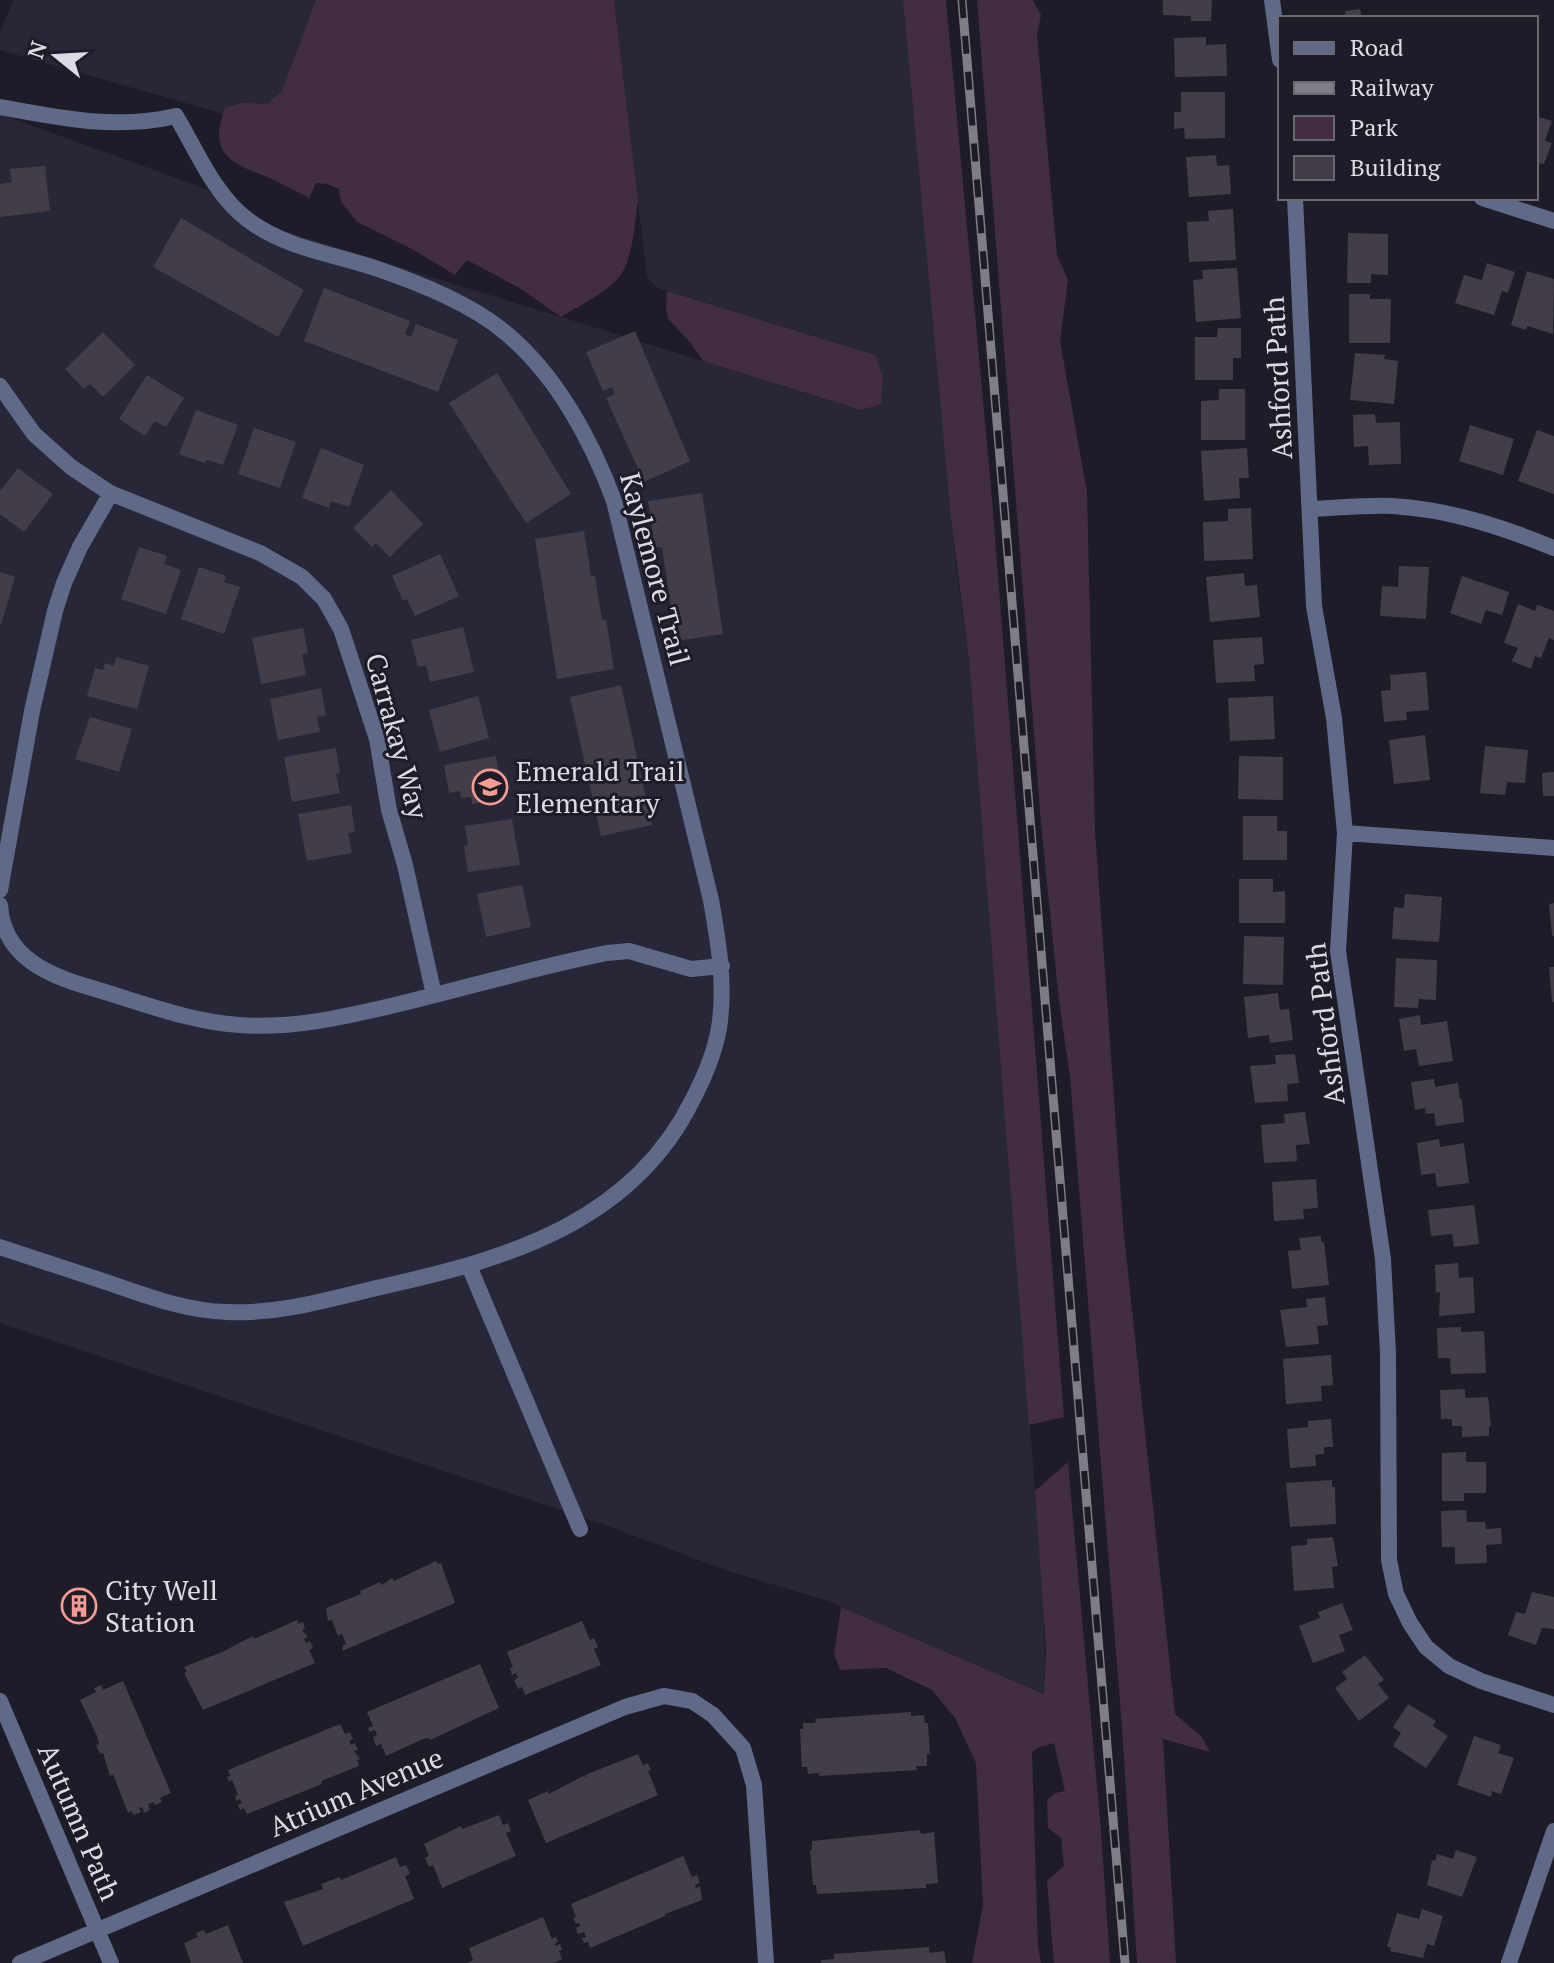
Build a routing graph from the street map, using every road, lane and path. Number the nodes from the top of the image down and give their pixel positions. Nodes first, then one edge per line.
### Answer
1 (1272, 0) edge
2 (1278, 45) edge
3 (0, 107) edge
4 (1295, 200) edge
5 (1488, 200) edge
6 (1554, 221) edge
7 (0, 386) edge
8 (111, 493) junction
9 (1311, 509) junction
10 (1554, 548) edge
11 (1345, 833) junction
12 (1554, 848) edge
13 (0, 890) edge
14 (0, 905) edge
15 (722, 966) junction
16 (434, 995) junction
17 (0, 1247) edge
18 (469, 1266) junction
19 (580, 1529) dead end
20 (0, 1701) edge
21 (1554, 1705) edge
22 (1554, 1831) edge
23 (97, 1930) junction
24 (20, 1963) edge
25 (111, 1963) edge
26 (766, 1963) edge
27 (1509, 1963) edge

1 - 2 street
3 - 15 street, Kaylemore Trail
4 - 9 street, Ashford Path
5 - 6 street
7 - 8 street, Carrakay Way
8 - 13 street
8 - 16 street, Carrakay Way
9 - 10 street
9 - 11 street, Ashford Path
11 - 12 street
11 - 21 street, Ashford Path
14 - 16 street
15 - 16 street
15 - 18 street, Kaylemore Trail
17 - 18 street, Kaylemore Trail
18 - 19 street
20 - 23 street, Autumn Path
22 - 27 street
23 - 24 street, Atrium Avenue
23 - 25 street, Autumn Path
23 - 26 street, Atrium Avenue

